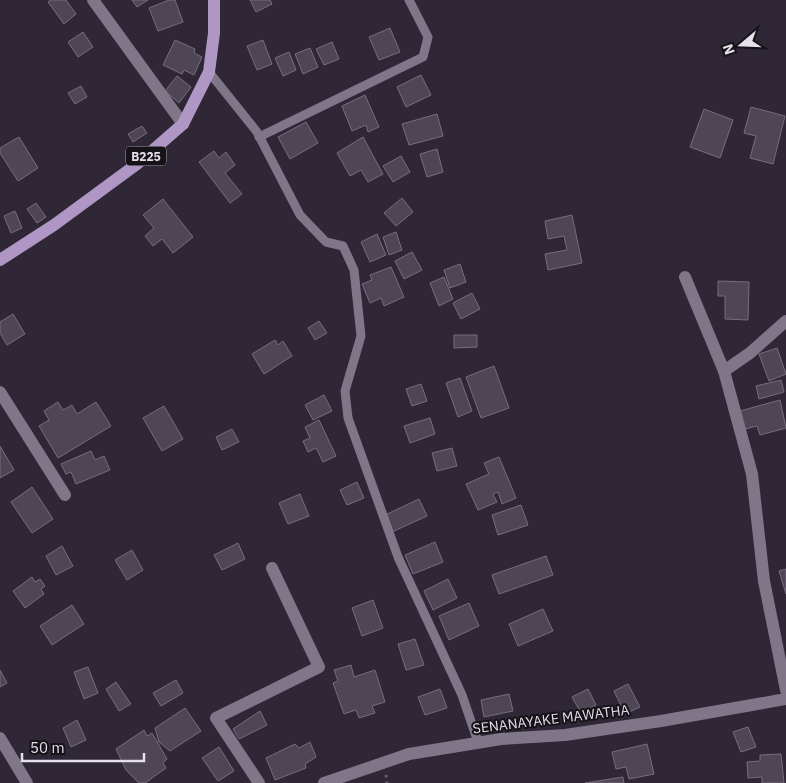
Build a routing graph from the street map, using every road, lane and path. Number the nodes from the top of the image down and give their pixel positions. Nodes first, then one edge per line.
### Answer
1 (93, 0) edge
2 (214, 0) edge
3 (409, 0) edge
4 (209, 72) junction
5 (183, 124) junction
6 (259, 137) junction
7 (0, 260) edge
8 (685, 277) dead end
9 (786, 321) edge
10 (724, 371) junction
11 (0, 392) edge
12 (65, 495) dead end
13 (272, 568) dead end
14 (786, 690) edge
15 (786, 699) edge
16 (0, 738) edge
17 (478, 742) junction
18 (27, 783) edge
19 (259, 783) edge
20 (324, 783) edge

1 - 5 street
2 - 4 main road, B225
3 - 6 lane
4 - 5 main road, B225
4 - 6 lane
5 - 7 main road, B225
6 - 17 lane
8 - 10 street
9 - 10 street
10 - 14 street
11 - 12 street
13 - 19 street
15 - 17 street, SENANAYAKE MAWATHA
16 - 18 street
17 - 20 street, SENANAYAKE MAWATHA

